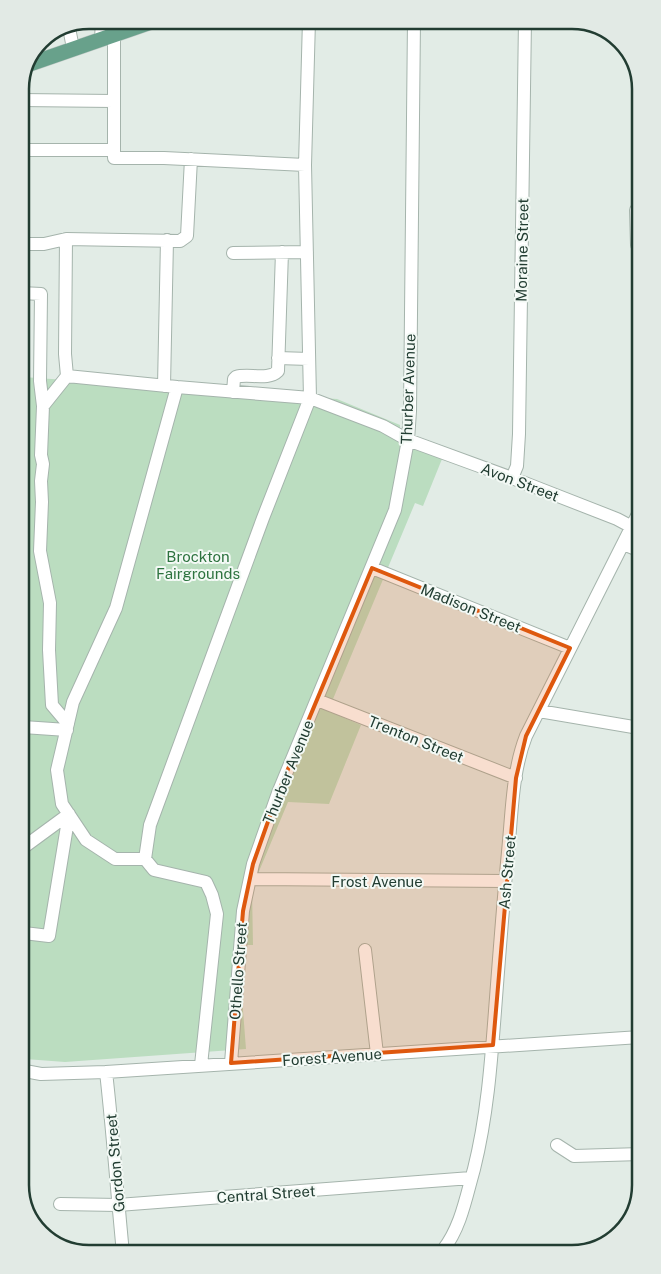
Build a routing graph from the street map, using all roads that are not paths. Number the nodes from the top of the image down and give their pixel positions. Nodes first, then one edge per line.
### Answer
1 (105, 29) edge
2 (128, 29) edge
3 (309, 29) edge
4 (414, 29) edge
5 (525, 29) edge
6 (70, 32) edge
7 (107, 36) junction
8 (73, 48) junction
9 (35, 62) edge
10 (29, 100) edge
11 (114, 101) junction
12 (29, 150) edge
13 (114, 150) junction
14 (191, 159) junction
15 (305, 165) junction
16 (66, 239) junction
17 (166, 240) junction
18 (29, 244) edge
19 (282, 252) junction
20 (307, 252) junction
21 (233, 253) dead end
22 (29, 293) edge
23 (278, 358) junction
24 (309, 358) junction
25 (67, 376) junction
26 (171, 386) junction
27 (233, 392) junction
28 (310, 398) junction
29 (43, 406) junction
30 (408, 440) junction
31 (512, 478) junction
32 (632, 527) joint
33 (623, 544) junction
34 (632, 548) edge
35 (372, 568) junction
36 (570, 648) junction
37 (318, 700) junction
38 (539, 711) junction
39 (29, 727) edge
40 (67, 727) junction
41 (632, 727) edge
42 (516, 778) junction
43 (69, 814) junction
44 (29, 843) edge
45 (145, 859) junction
46 (250, 879) junction
47 (505, 881) junction
48 (29, 934) edge
49 (366, 950) dead end
50 (632, 1037) edge
51 (493, 1046) junction
52 (377, 1054) junction
53 (231, 1063) junction
54 (200, 1065) junction
55 (29, 1072) edge
56 (106, 1072) junction
57 (557, 1145) dead end
58 (632, 1154) edge
59 (471, 1178) junction
60 (60, 1204) dead end
61 (118, 1204) junction
62 (122, 1245) edge
63 (446, 1245) edge

1 - 7 street
2 - 7 main road
3 - 15 street
4 - 30 street, Thurber Avenue
5 - 31 street, Moraine Street
6 - 8 street
7 - 8 main road
7 - 11 street
8 - 9 main road
10 - 11 street
11 - 13 street
12 - 13 street
13 - 14 street
14 - 15 street
14 - 17 street
15 - 20 street
16 - 17 street
16 - 18 street
16 - 25 street
17 - 26 street
19 - 20 street
19 - 21 street
19 - 23 street
20 - 24 street
22 - 29 street
23 - 24 street
23 - 27 street
24 - 28 street
25 - 26 street, Avon Street
25 - 29 street
26 - 27 street, Avon Street
26 - 40 street
27 - 28 street, Avon Street
28 - 30 street, Avon Street
28 - 45 street
29 - 40 street
30 - 31 street, Avon Street
30 - 35 street, Thurber Avenue
31 - 32 street, Avon Street
32 - 33 street, Ash Street
33 - 34 street
33 - 36 street, Ash Street
35 - 36 street, Madison Street
35 - 37 street, Thurber Avenue
36 - 38 street, Ash Street
37 - 42 street, Trenton Street
37 - 46 street, Thurber Avenue
38 - 41 street
38 - 42 street, Ash Street
39 - 40 street
40 - 43 street
42 - 47 street, Ash Street
43 - 44 street
43 - 45 street
43 - 48 street
45 - 54 street
46 - 47 street, Frost Avenue
46 - 53 street, Othello Street
47 - 51 street, Ash Street
49 - 52 street
50 - 51 street, Forest Avenue
51 - 52 street, Forest Avenue
51 - 59 street, Ash Street
52 - 53 street, Forest Avenue
53 - 54 street, Forest Avenue
54 - 56 street, Forest Avenue
55 - 56 street, Forest Avenue
56 - 61 street, Gordon Street
57 - 58 street
59 - 61 street, Central Street
59 - 63 street, Ash Street
60 - 61 street, Central Street
61 - 62 street, Gordon Street

